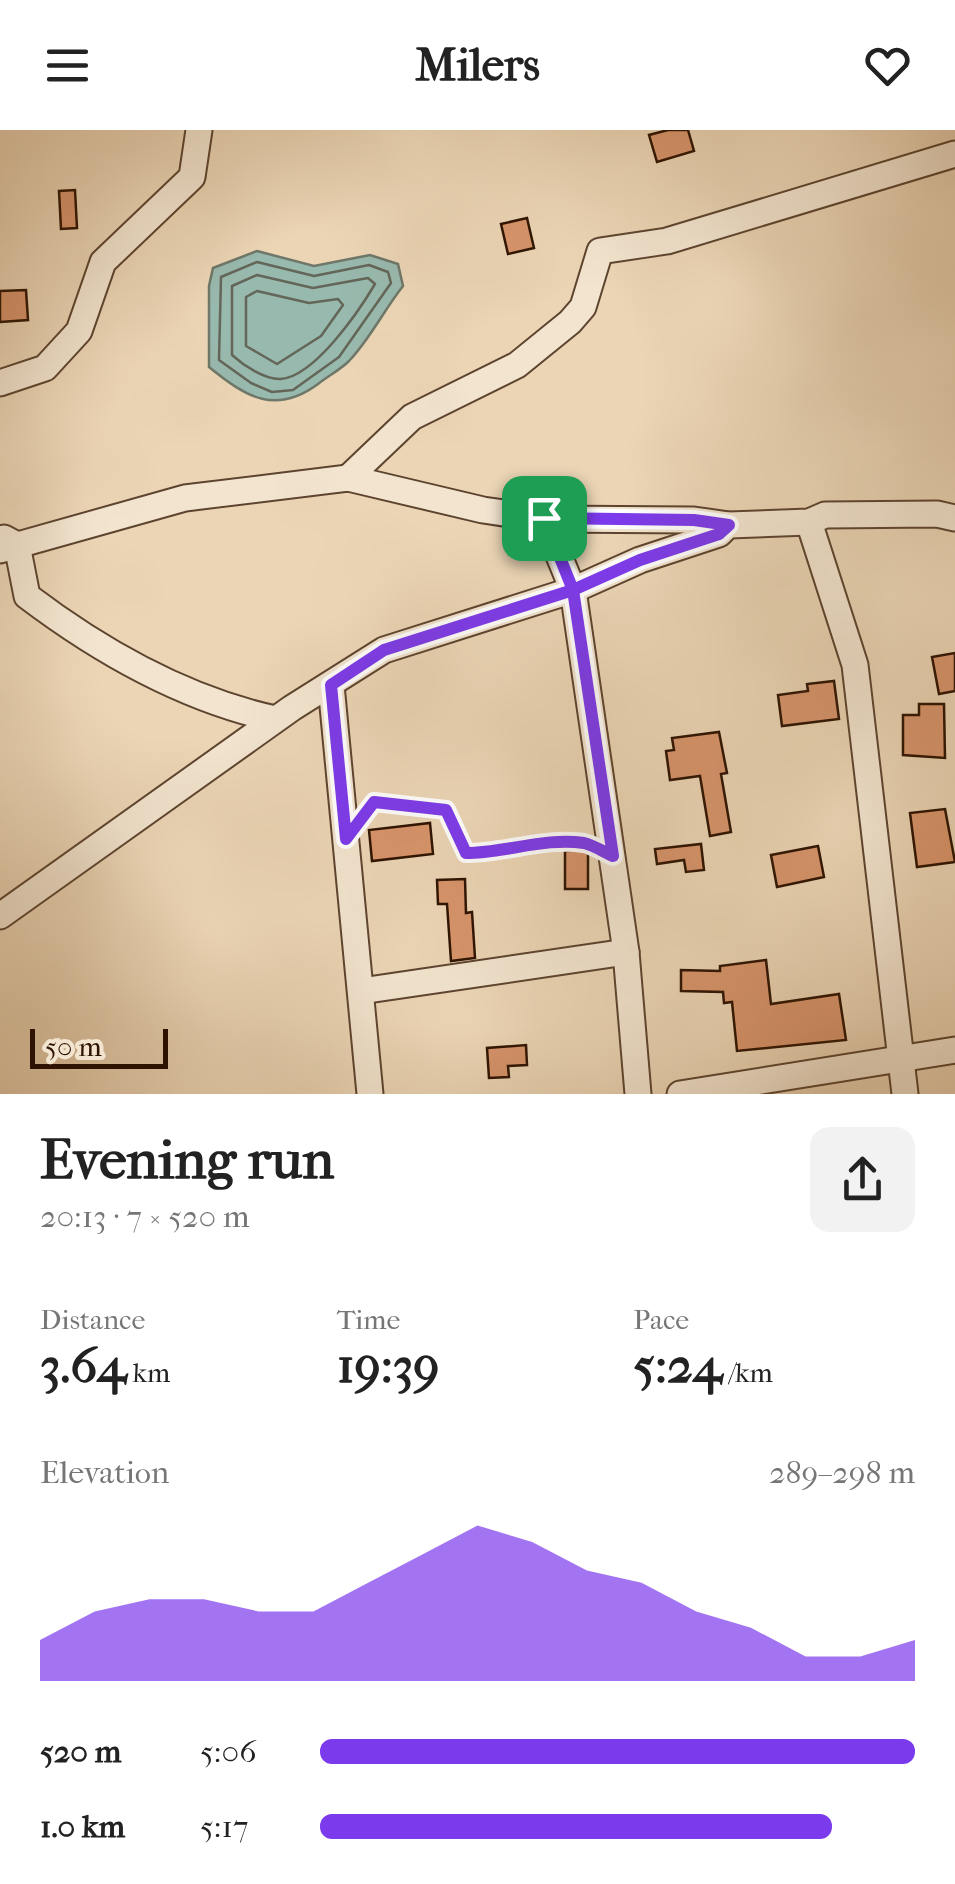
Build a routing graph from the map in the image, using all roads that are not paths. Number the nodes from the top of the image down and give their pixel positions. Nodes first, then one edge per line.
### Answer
1 (199, 130) edge
2 (955, 154) edge
3 (0, 382) edge
4 (348, 478) junction
5 (544, 518) junction
6 (955, 518) edge
7 (809, 522) junction
8 (729, 525) junction
9 (6, 544) edge
10 (573, 590) junction
11 (331, 685) junction
12 (275, 720) junction
13 (0, 916) edge
14 (626, 952) junction
15 (361, 991) junction
16 (955, 1050) edge
17 (901, 1056) junction
18 (370, 1094) edge
19 (638, 1094) edge
20 (680, 1094) edge
21 (905, 1094) edge

1 - 3 street
2 - 4 street
4 - 5 street
4 - 9 street
5 - 8 street
5 - 10 street
6 - 7 street
7 - 8 street
7 - 17 street
8 - 10 street
9 - 12 street
10 - 11 street
10 - 14 street
11 - 12 street
11 - 15 street
12 - 13 street
14 - 15 street
14 - 19 street
15 - 18 street
16 - 17 street
17 - 20 street
17 - 21 street

